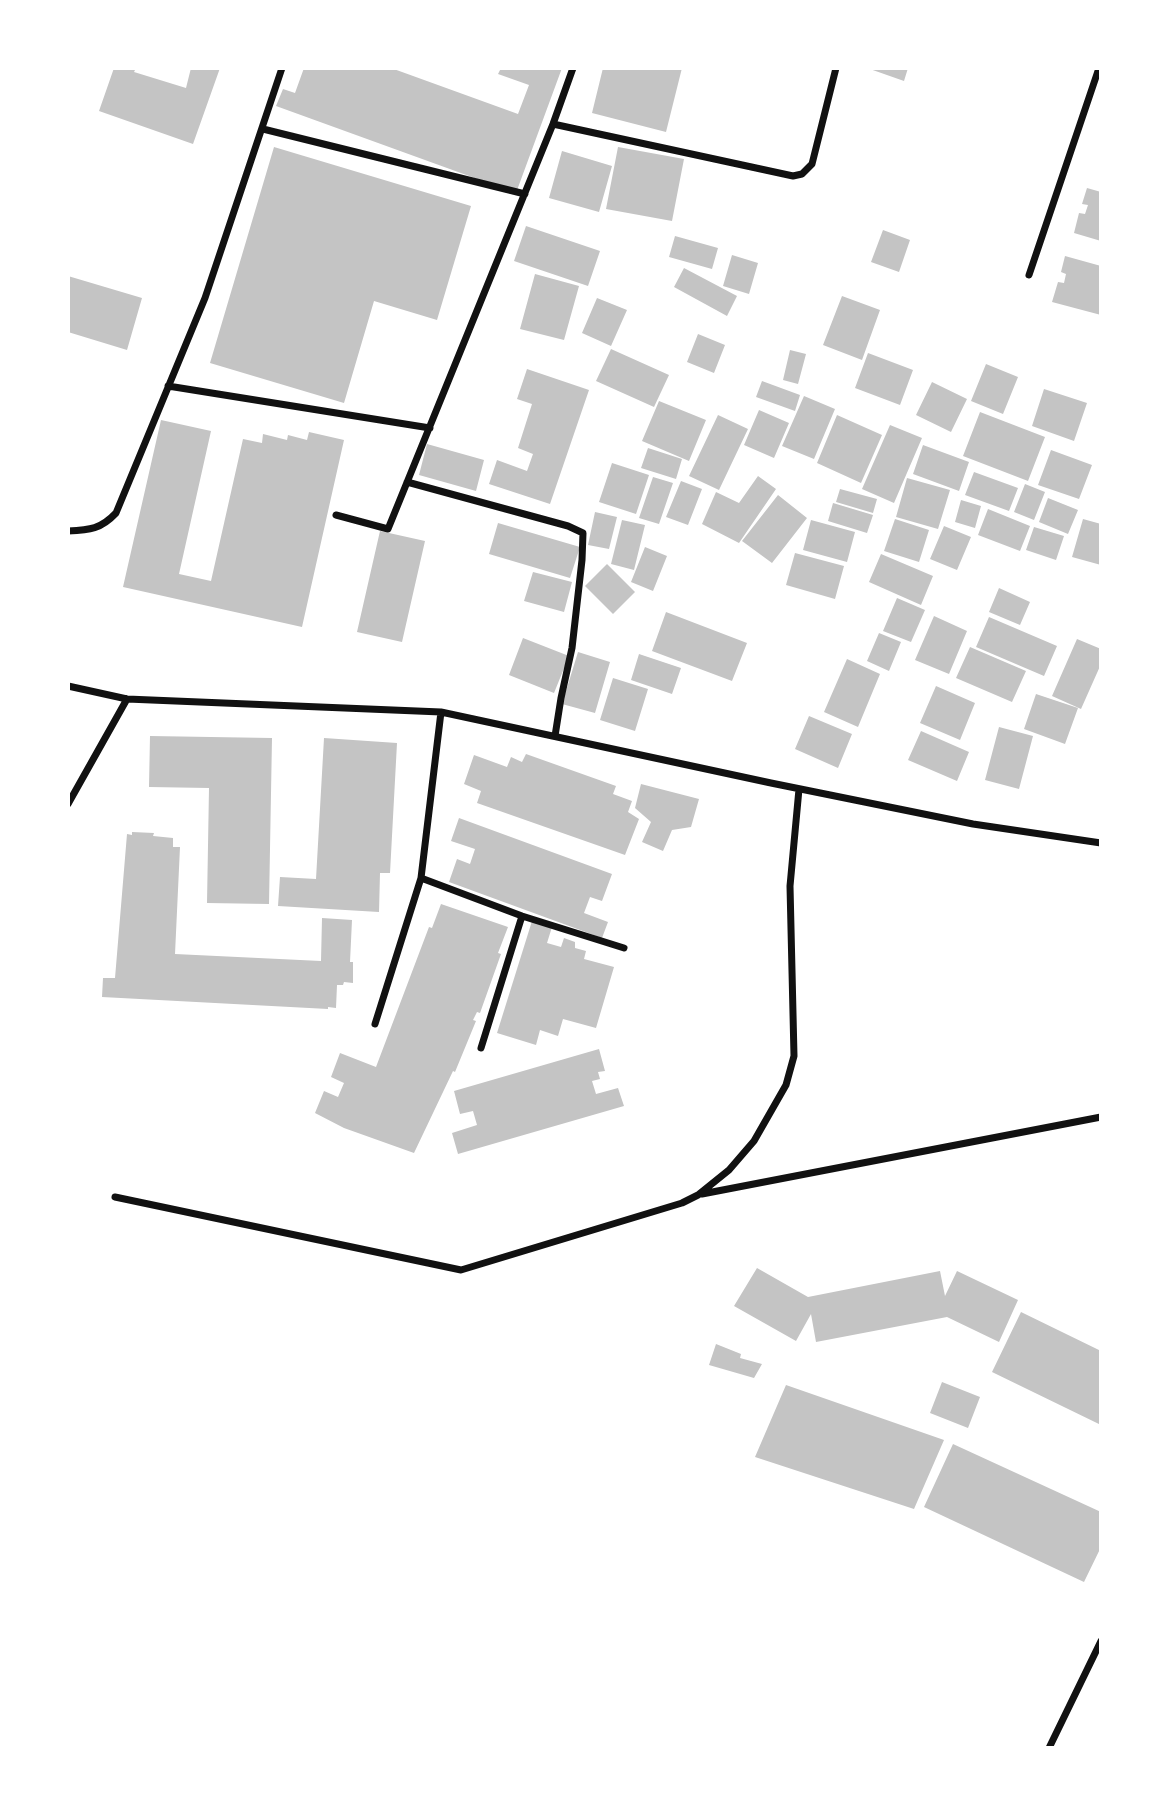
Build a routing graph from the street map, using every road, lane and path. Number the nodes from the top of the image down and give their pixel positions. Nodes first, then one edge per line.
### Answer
1 (282, 68) edge
2 (573, 68) edge
3 (836, 68) edge
4 (1098, 68) edge
5 (553, 124) junction
6 (262, 130) junction
7 (525, 194) junction
8 (1029, 275) dead end
9 (168, 386) junction
10 (430, 428) junction
11 (407, 482) junction
12 (336, 515) dead end
13 (68, 531) edge
14 (68, 686) edge
15 (127, 699) junction
16 (440, 712) junction
17 (555, 736) junction
18 (799, 789) junction
19 (68, 804) edge
20 (1101, 843) edge
21 (421, 878) junction
22 (522, 916) junction
23 (624, 948) dead end
24 (375, 1024) dead end
25 (481, 1048) dead end
26 (1101, 1117) edge
27 (698, 1195) junction
28 (115, 1197) dead end
29 (1101, 1641) edge
30 (1049, 1748) edge

1 - 6 street
2 - 5 street
3 - 5 street
4 - 8 street
5 - 7 street
6 - 7 street
6 - 9 street
7 - 10 street
9 - 10 street
9 - 13 street
10 - 11 street
11 - 12 street
11 - 17 street
14 - 15 street
15 - 16 street
15 - 19 street
16 - 17 street
16 - 21 street
17 - 18 street
18 - 20 street
18 - 27 street
21 - 22 street
21 - 24 street
22 - 23 street
22 - 25 street
26 - 27 street
27 - 28 street
29 - 30 street

